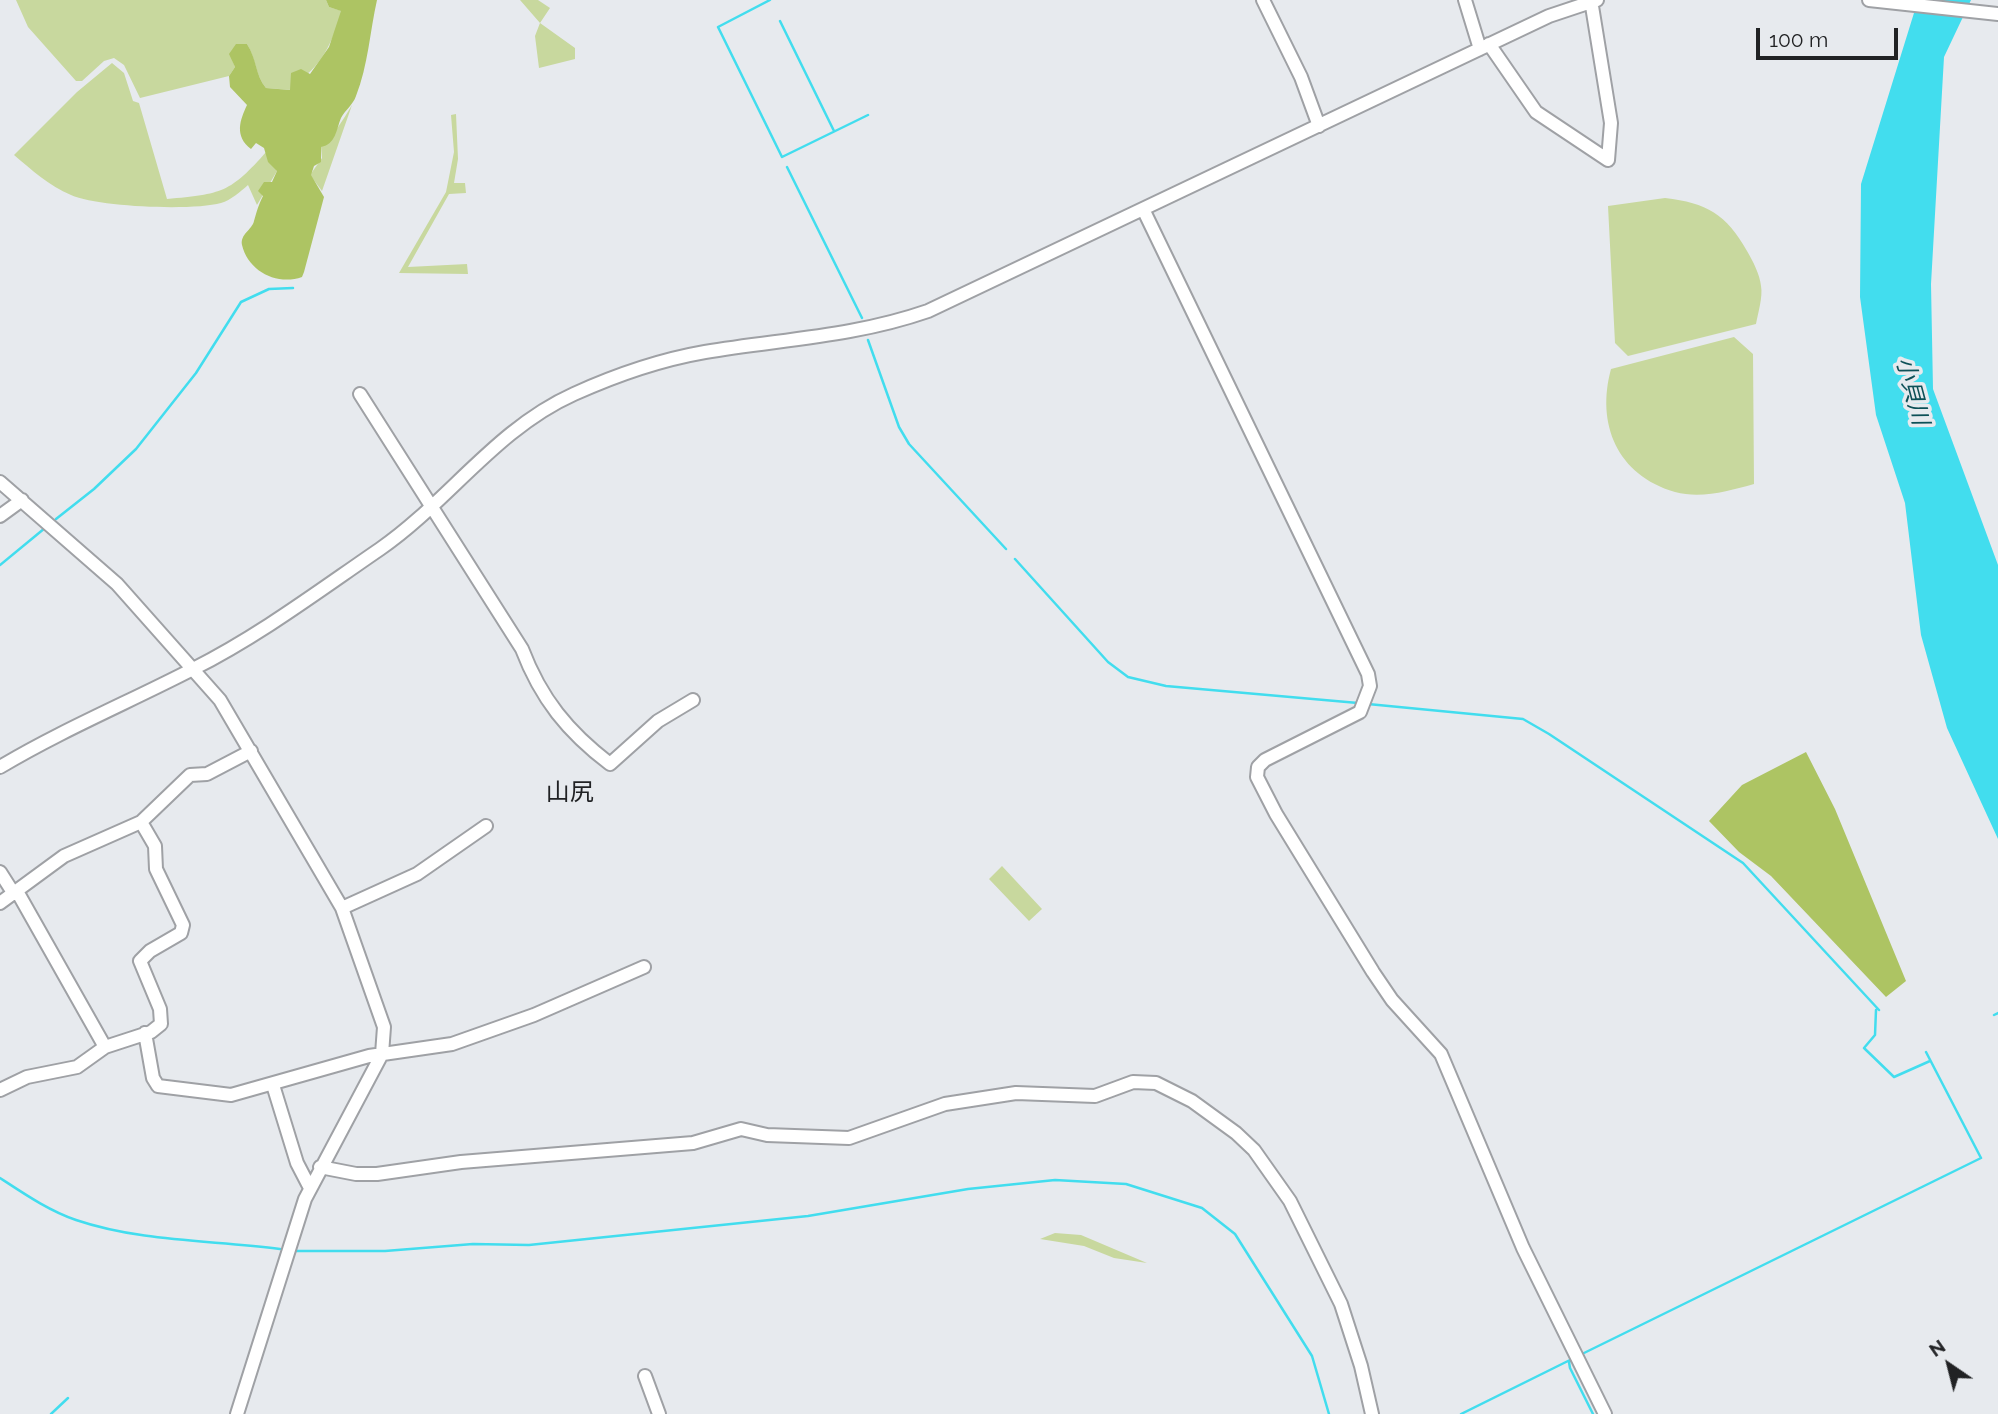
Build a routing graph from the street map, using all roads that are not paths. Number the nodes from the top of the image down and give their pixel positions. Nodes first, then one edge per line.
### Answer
1 (1263, 0) edge
2 (1465, 0) edge
3 (1593, 0) edge
4 (1868, 0) edge
5 (1998, 15) edge
6 (1485, 46) junction
7 (1319, 126) junction
8 (1143, 209) junction
9 (360, 394) dead end
10 (0, 482) edge
11 (22, 500) junction
12 (432, 506) junction
13 (0, 516) edge
14 (194, 669) junction
15 (693, 700) dead end
16 (251, 751) junction
17 (0, 767) edge
18 (141, 822) junction
19 (486, 826) dead end
20 (0, 872) edge
21 (16, 893) junction
22 (0, 904) edge
23 (342, 908) junction
24 (644, 967) dead end
25 (145, 1033) junction
26 (105, 1047) junction
27 (382, 1054) junction
28 (273, 1085) junction
29 (0, 1090) edge
30 (320, 1167) junction
31 (310, 1188) junction
32 (646, 1376) dead end
33 (657, 1413) edge
34 (237, 1414) edge
35 (1372, 1414) edge
36 (1605, 1414) edge

1 - 7 street
2 - 6 street
3 - 6 street
3 - 6 street
4 - 5 street
6 - 7 street
7 - 8 street
8 - 12 street
8 - 36 street
9 - 12 street
10 - 11 street
11 - 13 street
11 - 14 street
12 - 14 street
12 - 15 street
14 - 16 street
14 - 17 street
16 - 18 street
16 - 23 street
18 - 21 street
18 - 25 street
19 - 23 street
20 - 21 street
21 - 22 street
21 - 26 street
23 - 27 street
24 - 27 street
25 - 26 street
25 - 28 street
26 - 29 street
27 - 28 street
27 - 30 street
28 - 31 street
30 - 31 street
30 - 35 street
31 - 34 street
32 - 33 street

